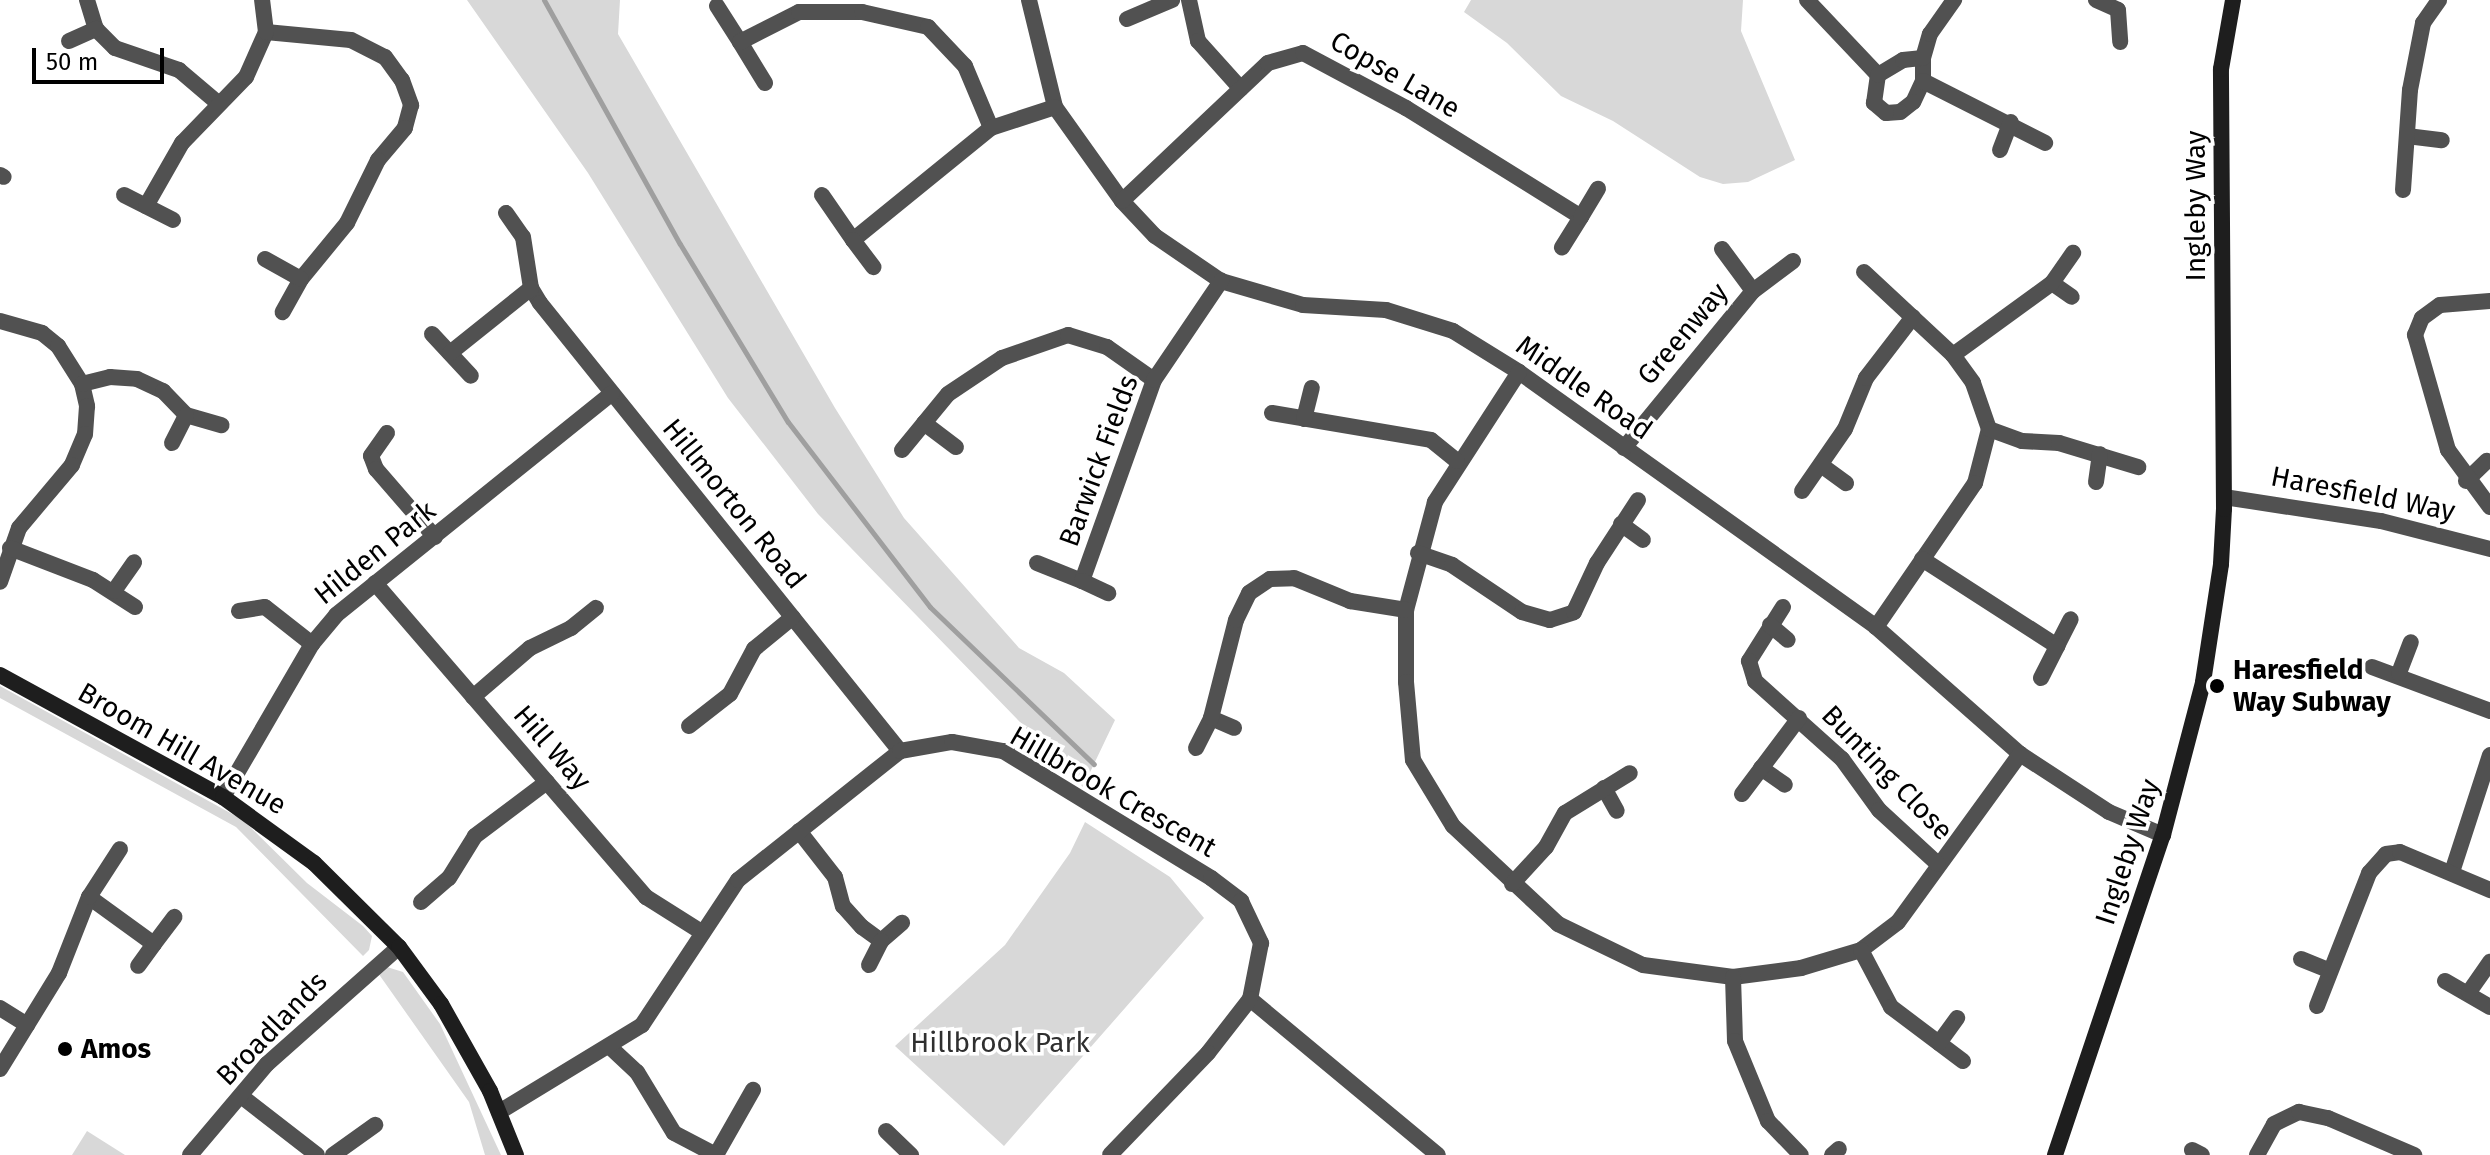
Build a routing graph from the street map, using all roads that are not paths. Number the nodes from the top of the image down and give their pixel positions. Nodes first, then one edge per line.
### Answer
1 (87, 0) edge
2 (262, 0) edge
3 (1029, 0) edge
4 (1172, 0) edge
5 (1189, 0) edge
6 (1807, 0) edge
7 (1954, 0) edge
8 (2096, 0) edge
9 (2233, 0) edge
10 (2439, 0) edge
11 (2123, 5) edge
12 (717, 6) dead end
13 (1127, 19) dead end
14 (96, 29) junction
15 (266, 32) junction
16 (69, 41) dead end
17 (740, 42) junction
18 (2120, 42) dead end
19 (1923, 58) junction
20 (1878, 75) junction
21 (1923, 81) junction
22 (765, 83) dead end
23 (1241, 89) junction
24 (219, 104) junction
25 (1055, 107) junction
26 (2011, 122) junction
27 (991, 128) junction
28 (2407, 136) junction
29 (2442, 140) dead end
30 (2045, 143) dead end
31 (2000, 150) dead end
32 (1598, 189) dead end
33 (2403, 190) dead end
34 (124, 195) dead end
35 (822, 195) dead end
36 (1122, 201) junction
37 (146, 206) junction
38 (506, 213) dead end
39 (1581, 217) junction
40 (173, 220) dead end
41 (853, 240) junction
42 (1562, 247) dead end
43 (1722, 249) dead end
44 (2073, 253) dead end
45 (265, 259) dead end
46 (1793, 261) dead end
47 (873, 267) dead end
48 (1864, 272) dead end
49 (301, 279) junction
50 (1221, 281) junction
51 (2052, 283) junction
52 (531, 288) junction
53 (1753, 291) junction
54 (2072, 297) dead end
55 (2490, 301) edge
56 (283, 312) dead end
57 (1913, 317) junction
58 (0, 321) edge
59 (432, 334) dead end
60 (450, 353) junction
61 (1953, 355) junction
62 (1519, 372) junction
63 (471, 376) dead end
64 (1154, 380) junction
65 (82, 384) junction
66 (1312, 388) dead end
67 (612, 393) junction
68 (1272, 413) dead end
69 (186, 415) junction
70 (1304, 419) junction
71 (924, 423) junction
72 (222, 425) dead end
73 (1989, 429) junction
74 (387, 433) dead end
75 (172, 443) dead end
76 (956, 447) dead end
77 (1624, 448) junction
78 (902, 450) dead end
79 (2100, 454) junction
80 (1457, 461) junction
81 (2487, 461) dead end
82 (1821, 465) junction
83 (2138, 467) dead end
84 (2466, 481) junction
85 (2096, 482) dead end
86 (1846, 483) dead end
87 (1802, 491) dead end
88 (1638, 500) dead end
89 (2224, 503) junction
90 (2490, 507) edge
91 (1621, 524) junction
92 (435, 537) junction
93 (1643, 540) dead end
94 (10, 548) junction
95 (2490, 549) edge
96 (1418, 553) junction
97 (1922, 559) junction
98 (134, 562) dead end
99 (1037, 563) dead end
100 (1082, 581) junction
101 (0, 582) edge
102 (375, 583) junction
103 (114, 591) junction
104 (1108, 593) dead end
105 (135, 607) dead end
106 (1783, 607) dead end
107 (596, 608) dead end
108 (1406, 610) junction
109 (239, 611) dead end
110 (793, 617) junction
111 (2071, 619) dead end
112 (1770, 625) junction
113 (1876, 627) junction
114 (1788, 640) dead end
115 (2411, 642) dead end
116 (312, 644) junction
117 (2057, 646) junction
118 (2372, 667) dead end
119 (2399, 673) junction
120 (0, 675) edge
121 (2041, 678) dead end
122 (473, 697) junction
123 (2490, 711) edge
124 (1211, 718) junction
125 (1799, 718) junction
126 (689, 726) dead end
127 (1234, 728) dead end
128 (1196, 748) dead end
129 (900, 751) junction
130 (2020, 754) junction
131 (2490, 755) edge
132 (1761, 768) junction
133 (1630, 773) dead end
134 (547, 782) junction
135 (1785, 785) dead end
136 (1604, 788) junction
137 (1742, 794) dead end
138 (223, 797) junction
139 (1617, 811) dead end
140 (799, 831) junction
141 (2163, 835) junction
142 (120, 849) dead end
143 (1938, 864) junction
144 (2452, 872) junction
145 (1512, 884) junction
146 (2490, 890) edge
147 (89, 897) junction
148 (421, 902) dead end
149 (174, 917) dead end
150 (902, 923) dead end
151 (703, 933) junction
152 (881, 941) junction
153 (154, 944) junction
154 (399, 947) junction
155 (1861, 950) junction
156 (2301, 959) dead end
157 (2490, 962) edge
158 (869, 965) dead end
159 (138, 966) dead end
160 (2330, 971) junction
161 (1733, 977) junction
162 (2445, 981) dead end
163 (2469, 992) junction
164 (1250, 999) junction
165 (2317, 1006) dead end
166 (2490, 1007) edge
167 (0, 1008) edge
168 (1957, 1018) dead end
169 (27, 1025) junction
170 (1939, 1043) junction
171 (611, 1048) junction
172 (1963, 1061) dead end
173 (0, 1069) edge
174 (753, 1090) dead end
175 (241, 1096) junction
176 (499, 1112) junction
177 (375, 1125) dead end
178 (886, 1131) dead end
179 (2056, 1153) edge
180 (909, 1154) edge
181 (190, 1155) edge
182 (317, 1155) edge
183 (333, 1155) edge
184 (516, 1155) edge
185 (1110, 1155) edge
186 (1438, 1155) edge
187 (1801, 1155) edge
188 (2257, 1155) edge
189 (2414, 1155) edge

1 - 14 street
2 - 15 street
3 - 25 street, Middle Road
4 - 13 street
5 - 23 street
6 - 20 street
7 - 19 street
8 - 11 street
9 - 89 street, Ingleby Way
10 - 28 street
11 - 18 street
12 - 17 street
14 - 16 street
14 - 24 street
15 - 24 street
15 - 49 street
17 - 22 street
17 - 27 street
19 - 20 street
19 - 21 street
20 - 21 street
21 - 26 street
23 - 36 street, Copse Lane
23 - 39 street, Copse Lane
24 - 37 street
25 - 27 street
25 - 36 street, Middle Road
26 - 30 street
26 - 31 street
27 - 41 street
28 - 29 street
28 - 33 street
32 - 39 street
34 - 37 street
35 - 41 street
36 - 50 street, Middle Road
37 - 40 street
38 - 52 street, Hillmorton Road
39 - 42 street
41 - 47 street
43 - 53 street, Greenway
44 - 51 street
45 - 49 street
46 - 53 street, Greenway
48 - 57 street
49 - 56 street
50 - 62 street, Middle Road
50 - 64 street, Barwick Fields
51 - 54 street
51 - 61 street
52 - 60 street
52 - 67 street, Hillmorton Road
53 - 77 street, Greenway
55 - 84 street
57 - 61 street
57 - 82 street
58 - 65 street
59 - 60 street
60 - 63 street
61 - 73 street
62 - 77 street, Middle Road
62 - 80 street
64 - 71 street
64 - 100 street, Barwick Fields
65 - 69 street
65 - 94 street
66 - 70 street
67 - 92 street, Hilden Park
67 - 110 street, Hillmorton Road
68 - 70 street
69 - 72 street
69 - 75 street
70 - 80 street
71 - 76 street
71 - 78 street
73 - 79 street
73 - 97 street
74 - 92 street
77 - 113 street, Middle Road
79 - 83 street
79 - 85 street
80 - 96 street
81 - 84 street
82 - 86 street
82 - 87 street
84 - 90 street
88 - 91 street
89 - 95 street, Haresfield Way
89 - 141 street, Ingleby Way
91 - 93 street
91 - 96 street
92 - 102 street, Hilden Park
94 - 101 street
94 - 103 street
96 - 108 street
97 - 113 street
97 - 117 street
98 - 103 street
99 - 100 street, Barwick Fields
100 - 104 street, Barwick Fields
102 - 116 street, Hilden Park
102 - 122 street, Hill Way
103 - 105 street
106 - 112 street, Bunting Close
107 - 122 street
108 - 124 street
108 - 145 street
109 - 116 street
110 - 126 street
110 - 129 street, Hillmorton Road
111 - 117 street
112 - 114 street
112 - 125 street, Bunting Close
113 - 130 street, Middle Road
115 - 119 street
116 - 138 street, Hilden Park
117 - 121 street
118 - 119 street
119 - 123 street
120 - 138 street, Broom Hill Avenue
122 - 134 street, Hill Way
124 - 127 street
124 - 128 street
125 - 132 street, Bunting Close
125 - 143 street, Bunting Close
129 - 140 street, Hillbrook Crescent
129 - 164 street, Hillbrook Crescent
130 - 141 street, Middle Road
130 - 143 street
131 - 144 street
132 - 135 street
132 - 137 street, Bunting Close
133 - 136 street
134 - 148 street
134 - 151 street, Hill Way
136 - 139 street
136 - 145 street
138 - 154 street, Broom Hill Avenue
140 - 151 street, Hillbrook Crescent
140 - 152 street
141 - 179 street, Ingleby Way
142 - 147 street
143 - 155 street
144 - 146 street
144 - 160 street
145 - 161 street
147 - 153 street
147 - 169 street
149 - 153 street
150 - 152 street
151 - 171 street, Hillbrook Crescent
152 - 158 street
153 - 159 street
154 - 175 street, Broadlands
154 - 176 street, Broom Hill Avenue
155 - 161 street
155 - 170 street
156 - 160 street
157 - 163 street
160 - 165 street
161 - 187 street
162 - 163 street
163 - 166 street
164 - 185 street, Hillbrook Crescent
164 - 186 street
167 - 169 street
168 - 170 street
169 - 173 street
170 - 172 street
171 - 174 street
171 - 176 street, Hillbrook Crescent
175 - 181 street, Broadlands
175 - 182 street
176 - 184 street, Broom Hill Avenue
177 - 183 street
178 - 180 street
188 - 189 street

